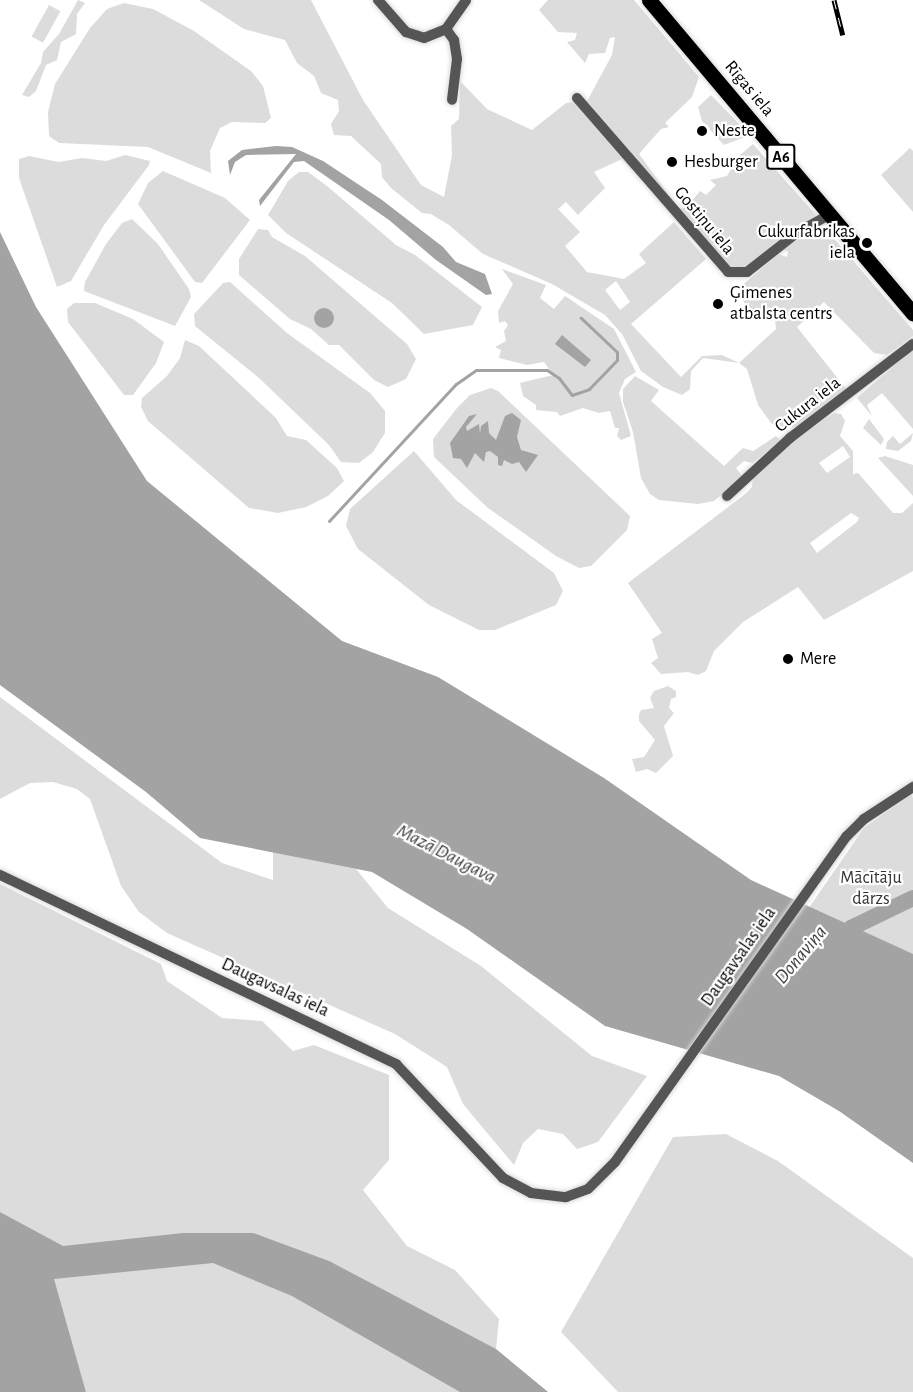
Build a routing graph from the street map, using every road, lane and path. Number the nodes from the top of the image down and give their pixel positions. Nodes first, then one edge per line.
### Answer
1 (378, 0) edge
2 (466, 0) edge
3 (649, 0) edge
4 (446, 29) junction
5 (577, 99) dead end
6 (452, 100) dead end
7 (829, 215) junction
8 (913, 314) edge
9 (913, 344) edge
10 (727, 496) dead end
11 (913, 787) edge
12 (0, 875) edge

1 - 4 street
2 - 4 street
3 - 7 highway, Rīgas iela / A6
4 - 6 street
5 - 7 street, Gostiņu iela
7 - 8 highway, Rīgas iela / A6
9 - 10 street, Cukura iela
11 - 12 street, Daugavsalas iela

